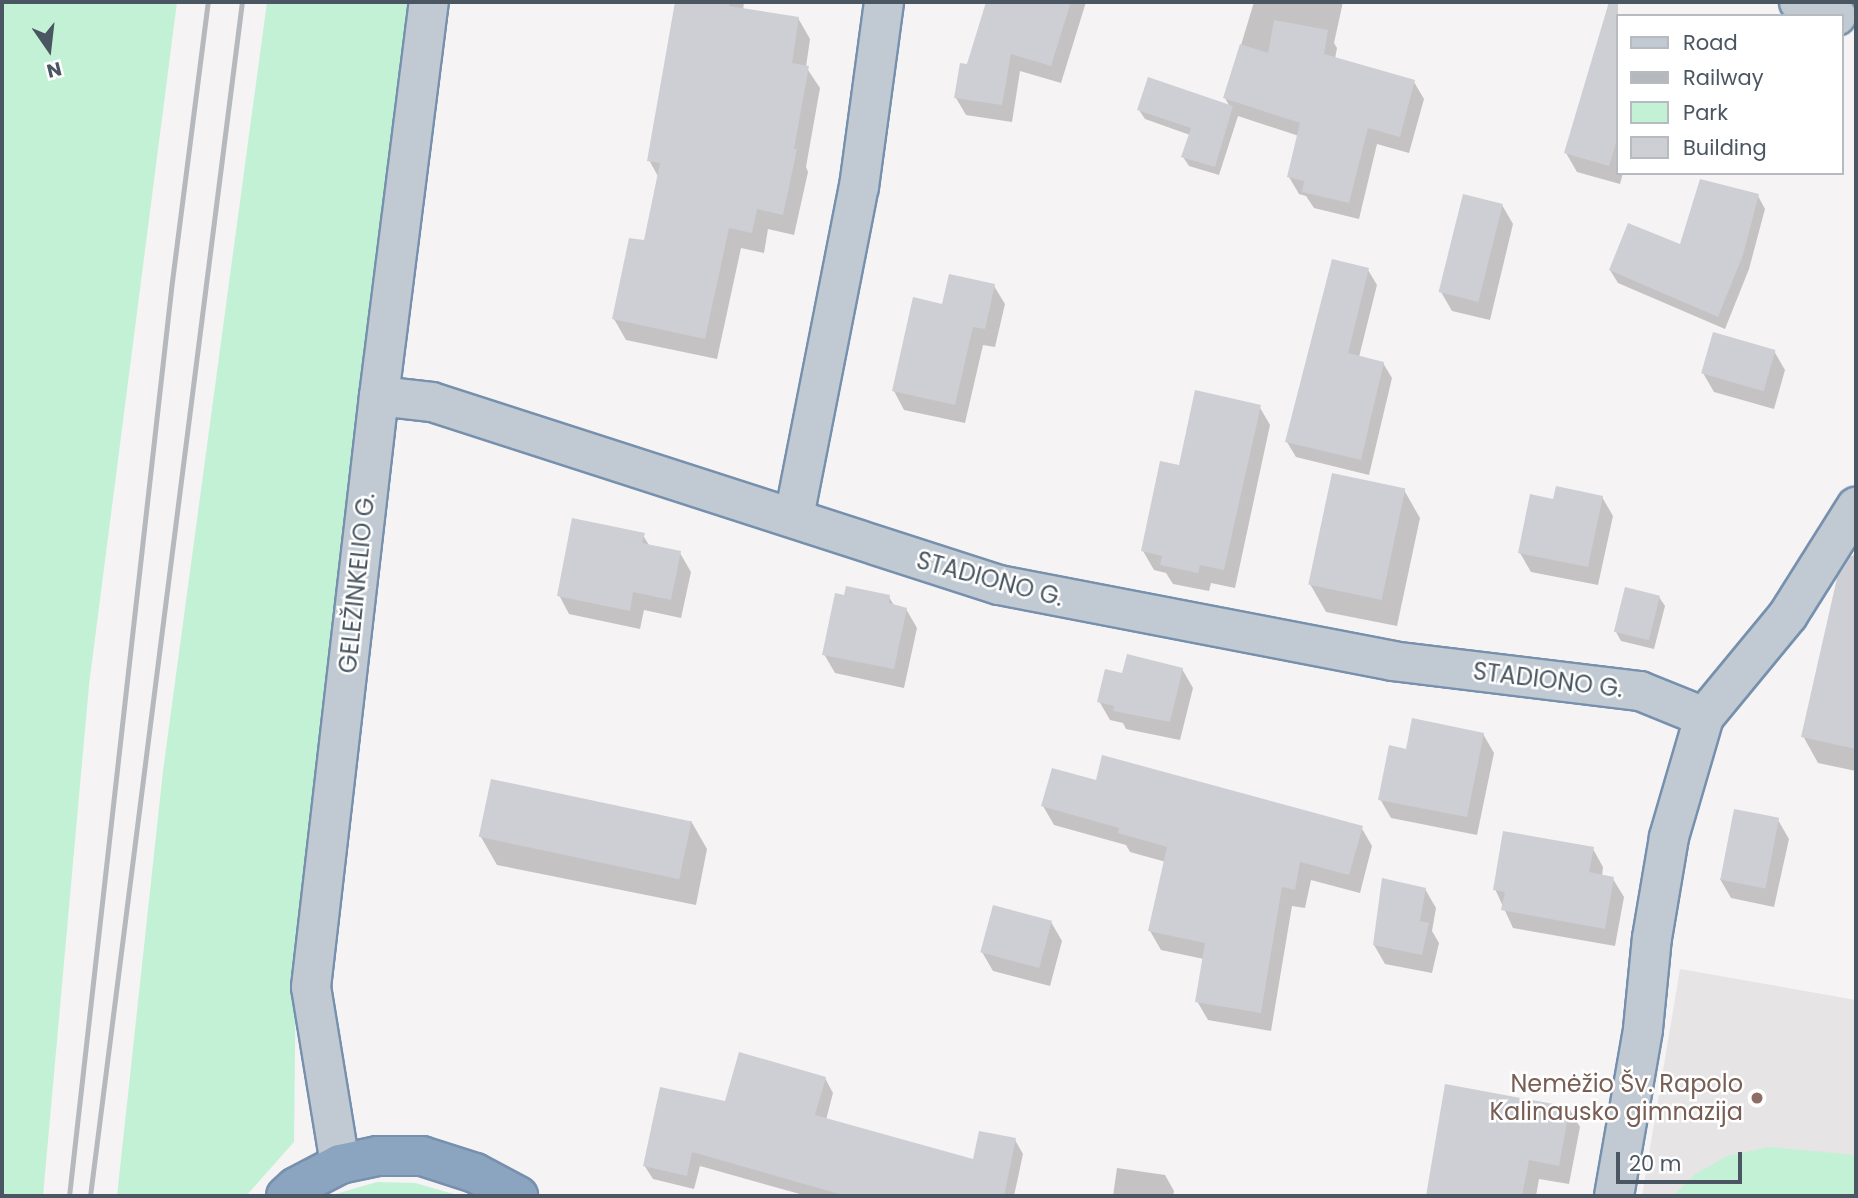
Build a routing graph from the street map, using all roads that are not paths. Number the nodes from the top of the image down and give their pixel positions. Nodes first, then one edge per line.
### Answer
1 (429, 2) edge
2 (884, 2) edge
3 (1799, 2) edge
4 (1832, 14) edge
5 (379, 396) junction
6 (1856, 507) edge
7 (794, 517) junction
8 (1704, 717) junction
9 (340, 1164) junction
10 (286, 1196) edge
11 (518, 1196) edge
12 (1614, 1196) edge

1 - 5 street, GELEŽINKELIO G.
2 - 7 street
3 - 4 street
5 - 7 street, STADIONO G.
5 - 9 street, GELEŽINKELIO G.
6 - 8 street
7 - 8 street, STADIONO G.
8 - 12 street
9 - 10 highway
9 - 11 highway

